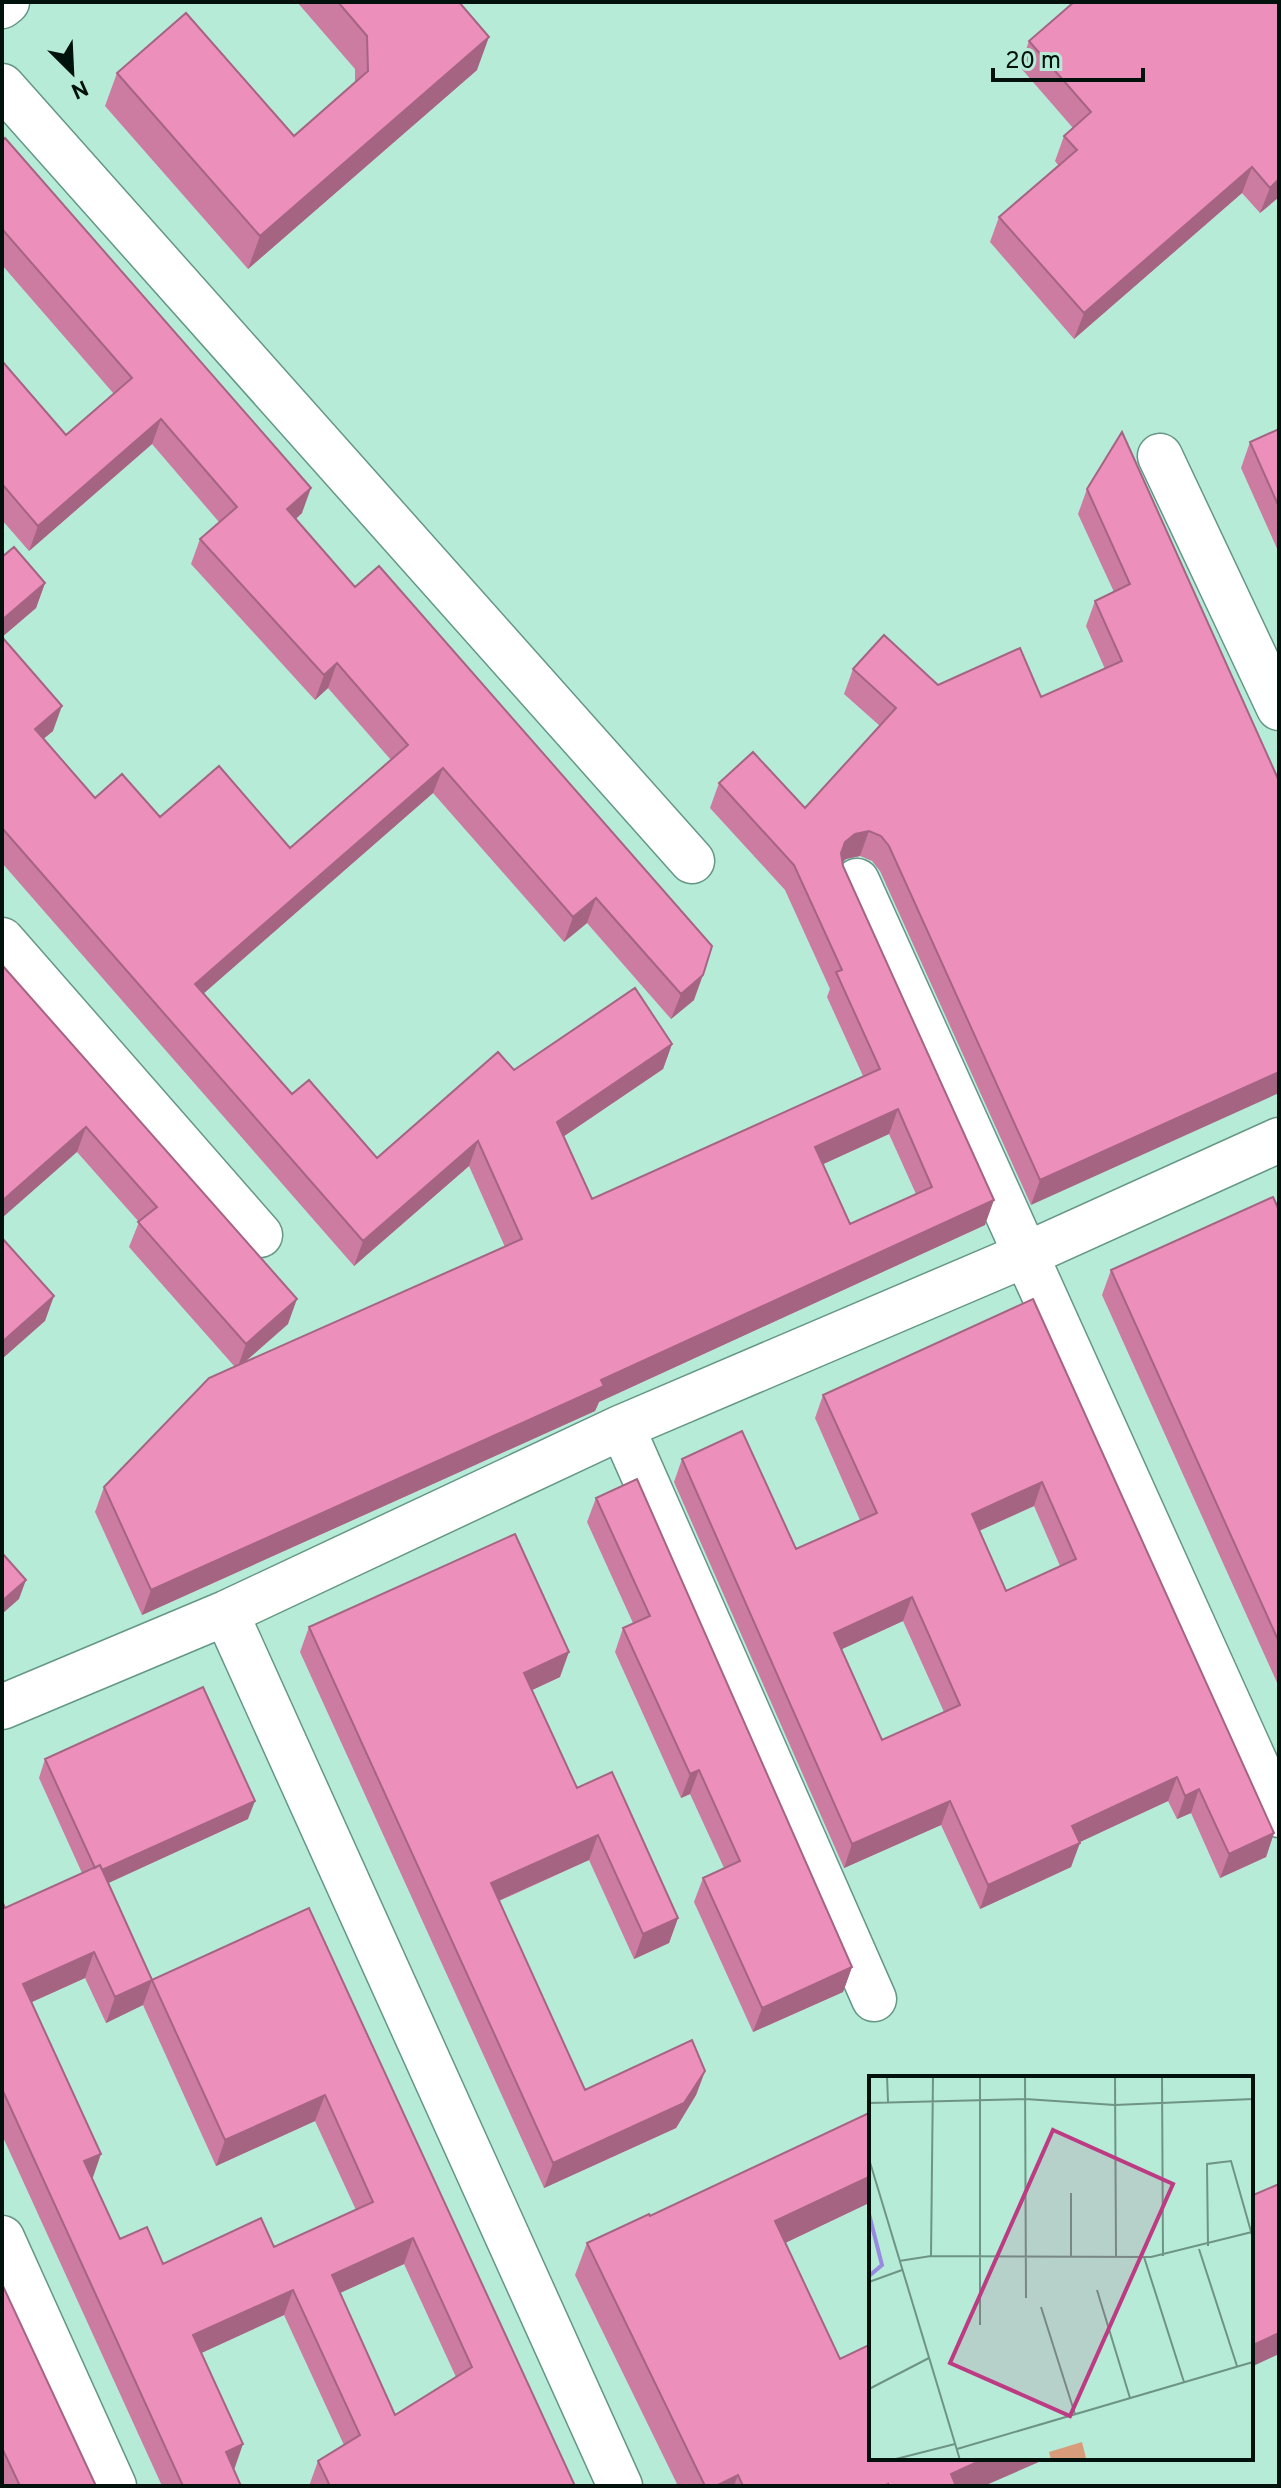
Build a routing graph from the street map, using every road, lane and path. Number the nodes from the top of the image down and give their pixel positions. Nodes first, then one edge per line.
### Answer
1 (7, 2) edge
2 (2, 6) edge
3 (2, 86) edge
4 (1160, 456) dead end
5 (1279, 708) edge
6 (692, 861) dead end
7 (857, 881) dead end
8 (2, 940) edge
9 (1279, 1140) edge
10 (260, 1235) dead end
11 (1025, 1255) junction
12 (622, 1427) junction
13 (226, 1613) junction
14 (2, 1707) edge
15 (1279, 1815) edge
16 (874, 1999) dead end
17 (2, 2238) edge
18 (114, 2486) edge
19 (620, 2486) edge

1 - 2 street
3 - 6 street
4 - 5 street
7 - 11 street
8 - 10 street
9 - 11 street
11 - 12 street
11 - 15 street
12 - 13 street
12 - 16 street
13 - 14 street
13 - 19 street
17 - 18 street

